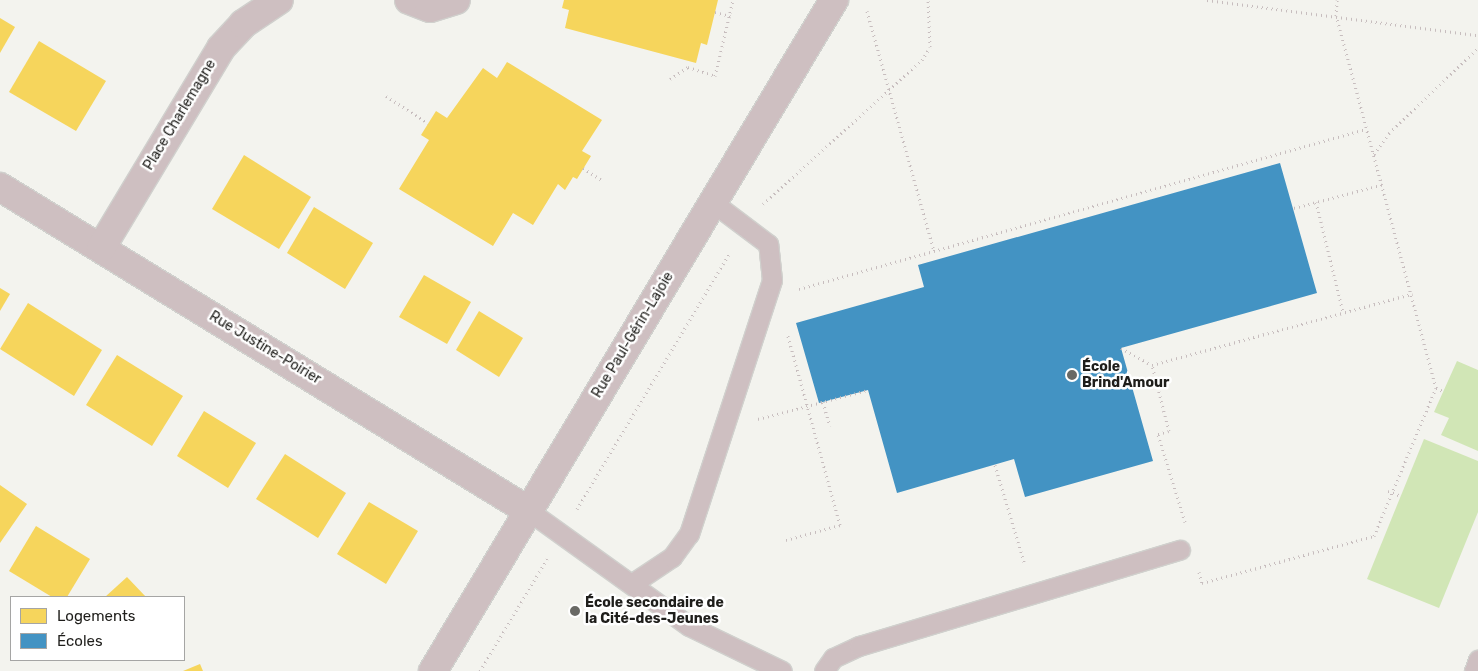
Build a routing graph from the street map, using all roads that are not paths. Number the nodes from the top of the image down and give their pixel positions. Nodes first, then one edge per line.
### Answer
1 (279, 0) edge
2 (409, 0) edge
3 (456, 0) edge
4 (834, 0) edge
5 (0, 187) edge
6 (712, 202) junction
7 (101, 248) junction
8 (529, 511) junction
9 (1186, 549) road end
10 (633, 582) junction
11 (1478, 660) edge
12 (433, 671) edge
13 (782, 671) edge
14 (824, 671) edge
15 (1474, 671) edge

1 - 7 street, Place Charlemagne
2 - 3 street
4 - 6 street, Rue Paul-Gérin-Lajoie
5 - 7 street, Rue Justine-Poirier
6 - 8 street, Rue Paul-Gérin-Lajoie
6 - 10 lane
7 - 8 street, Rue Justine-Poirier
8 - 10 lane
8 - 12 street, Rue Paul-Gérin-Lajoie
9 - 14 lane
10 - 13 lane
11 - 15 lane

